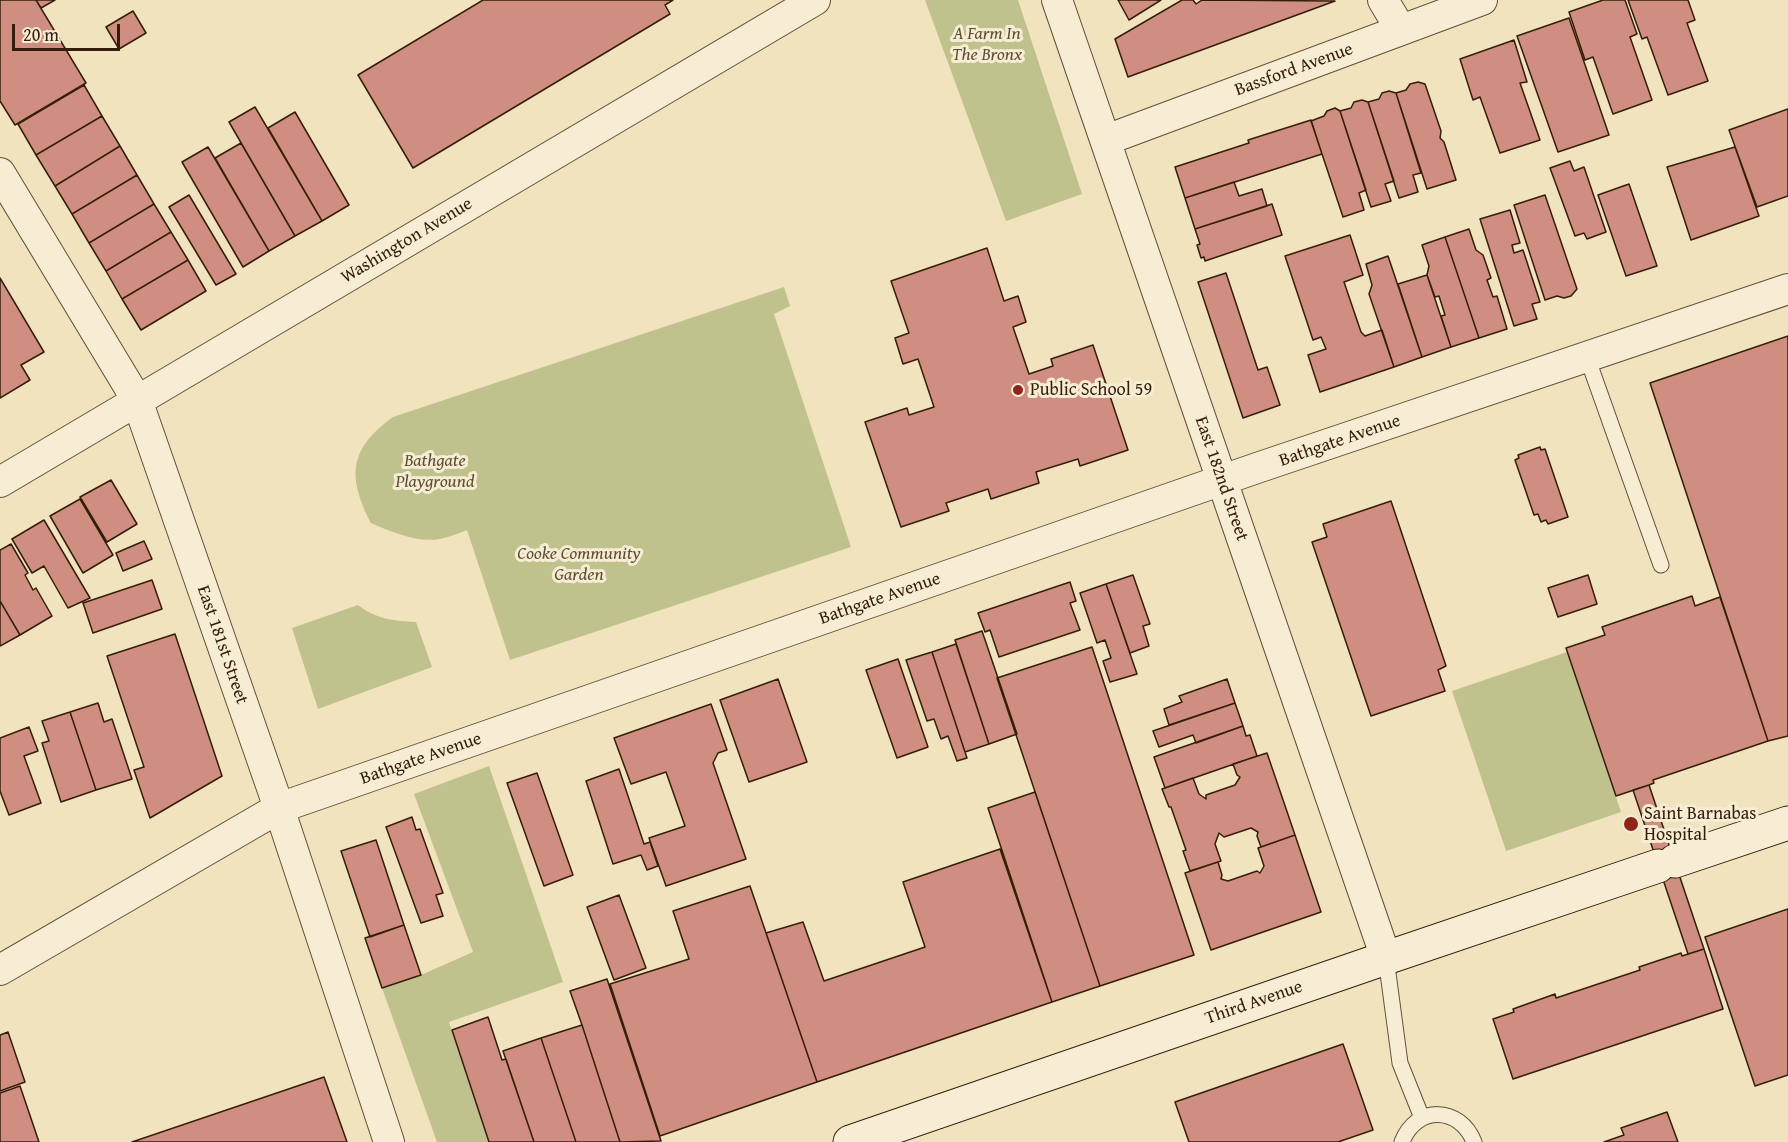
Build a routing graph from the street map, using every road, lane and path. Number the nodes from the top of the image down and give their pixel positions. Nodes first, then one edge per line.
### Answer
1 (815, 0) edge
2 (1057, 0) edge
3 (1383, 0) edge
4 (1482, 0) edge
5 (1401, 30) junction
6 (1106, 140) junction
7 (0, 173) edge
8 (1788, 289) edge
9 (1587, 357) junction
10 (137, 400) junction
11 (1221, 481) junction
12 (0, 482) edge
13 (1661, 565) dead end
14 (279, 808) junction
15 (1788, 823) edge
16 (1386, 958) junction
17 (0, 970) edge
18 (1422, 1118) junction
19 (389, 1142) edge
20 (850, 1142) edge
21 (1402, 1142) edge
22 (1474, 1142) edge

1 - 10 street, Washington Avenue
2 - 6 street, East 182nd Street
3 - 5 street
4 - 5 street, Bassford Avenue
5 - 6 street, Bassford Avenue
6 - 11 street, East 182nd Street
7 - 10 street, East 181st Street
8 - 9 street, Bathgate Avenue
9 - 11 street, Bathgate Avenue
9 - 13 lane
10 - 12 street, Washington Avenue
10 - 14 street, East 181st Street
11 - 14 street, Bathgate Avenue
11 - 16 street, East 182nd Street
14 - 17 street, Bathgate Avenue
14 - 19 street, East 181st Street
15 - 16 main road, Third Avenue
16 - 18 lane
16 - 20 main road, Third Avenue
18 - 21 lane
18 - 22 lane

